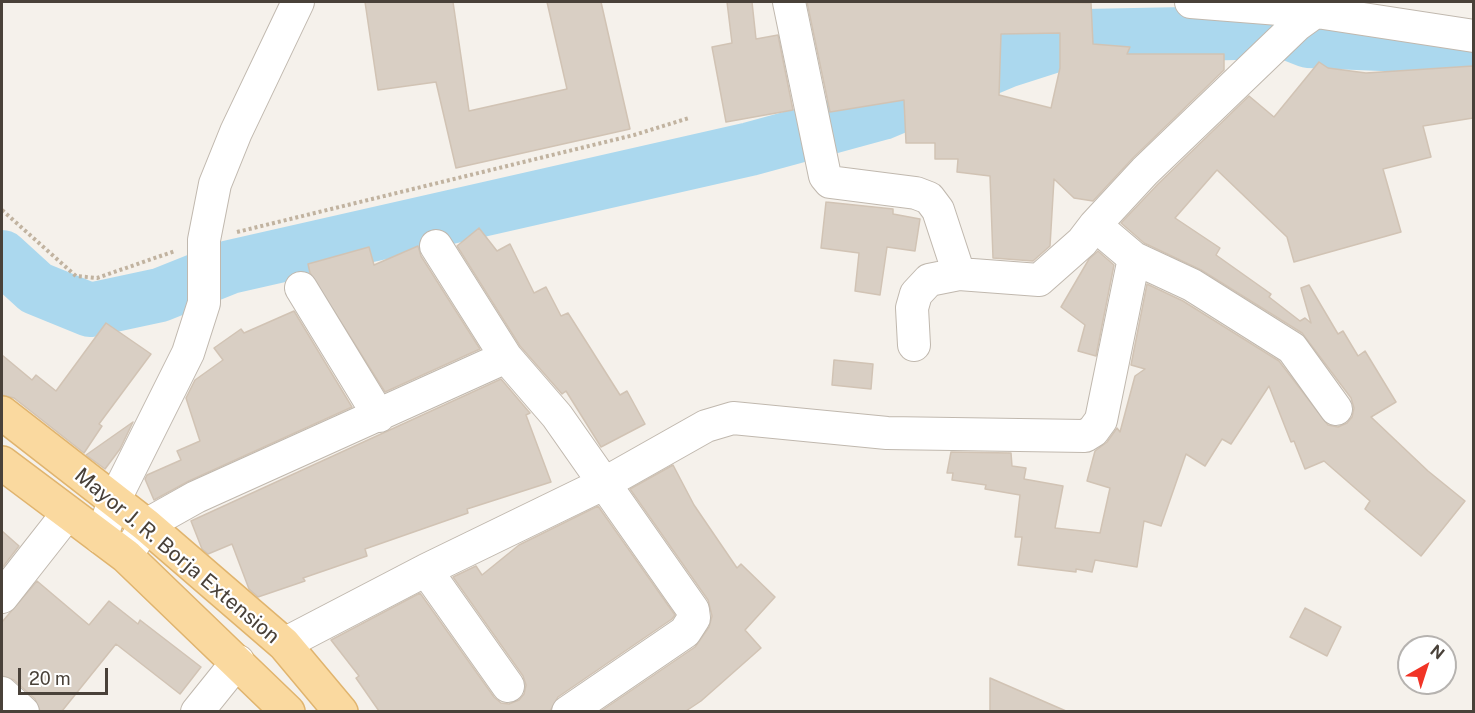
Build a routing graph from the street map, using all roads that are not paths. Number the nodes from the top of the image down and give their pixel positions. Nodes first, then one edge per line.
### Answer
1 (298, 2) edge
2 (789, 2) edge
3 (1191, 2) edge
4 (1306, 20) edge
5 (1473, 36) edge
6 (1095, 225) junction
7 (436, 246) dead end
8 (1134, 258) junction
9 (958, 274) junction
10 (301, 288) dead end
11 (914, 345) dead end
12 (506, 357) junction
13 (1336, 409) dead end
14 (2, 412) edge
15 (379, 416) junction
16 (2, 463) edge
17 (605, 483) junction
18 (114, 501) junction
19 (68, 513) junction
20 (146, 525) junction
21 (113, 547) junction
22 (426, 570) junction
23 (2, 597) edge
24 (284, 644) junction
25 (238, 661) junction
26 (508, 686) dead end
27 (2, 693) edge
28 (23, 711) edge
29 (197, 711) edge
30 (288, 711) edge
31 (341, 711) edge
32 (568, 711) edge

1 - 18 street
2 - 9 street
3 - 4 street
4 - 5 street
4 - 6 street
6 - 8 street
6 - 9 street
7 - 12 street
8 - 13 street
8 - 17 street
9 - 11 street
10 - 15 street
12 - 15 street
12 - 17 street
14 - 18 main road, Mayor J. R. Borja Extension
15 - 20 street
16 - 19 main road, Mayor J. R. Borja Extension
17 - 22 street
17 - 32 street
18 - 20 main road, Mayor J. R. Borja Extension
18 - 21 street
19 - 21 main road, Mayor J. R. Borja Extension
19 - 23 street
20 - 21 street
20 - 24 main road, Mayor J. R. Borja Extension
21 - 25 main road, Mayor J. R. Borja Extension
22 - 24 street
22 - 26 street
24 - 31 main road, Mayor J. R. Borja Extension
25 - 29 street
25 - 30 main road, Mayor J. R. Borja Extension
27 - 28 street

